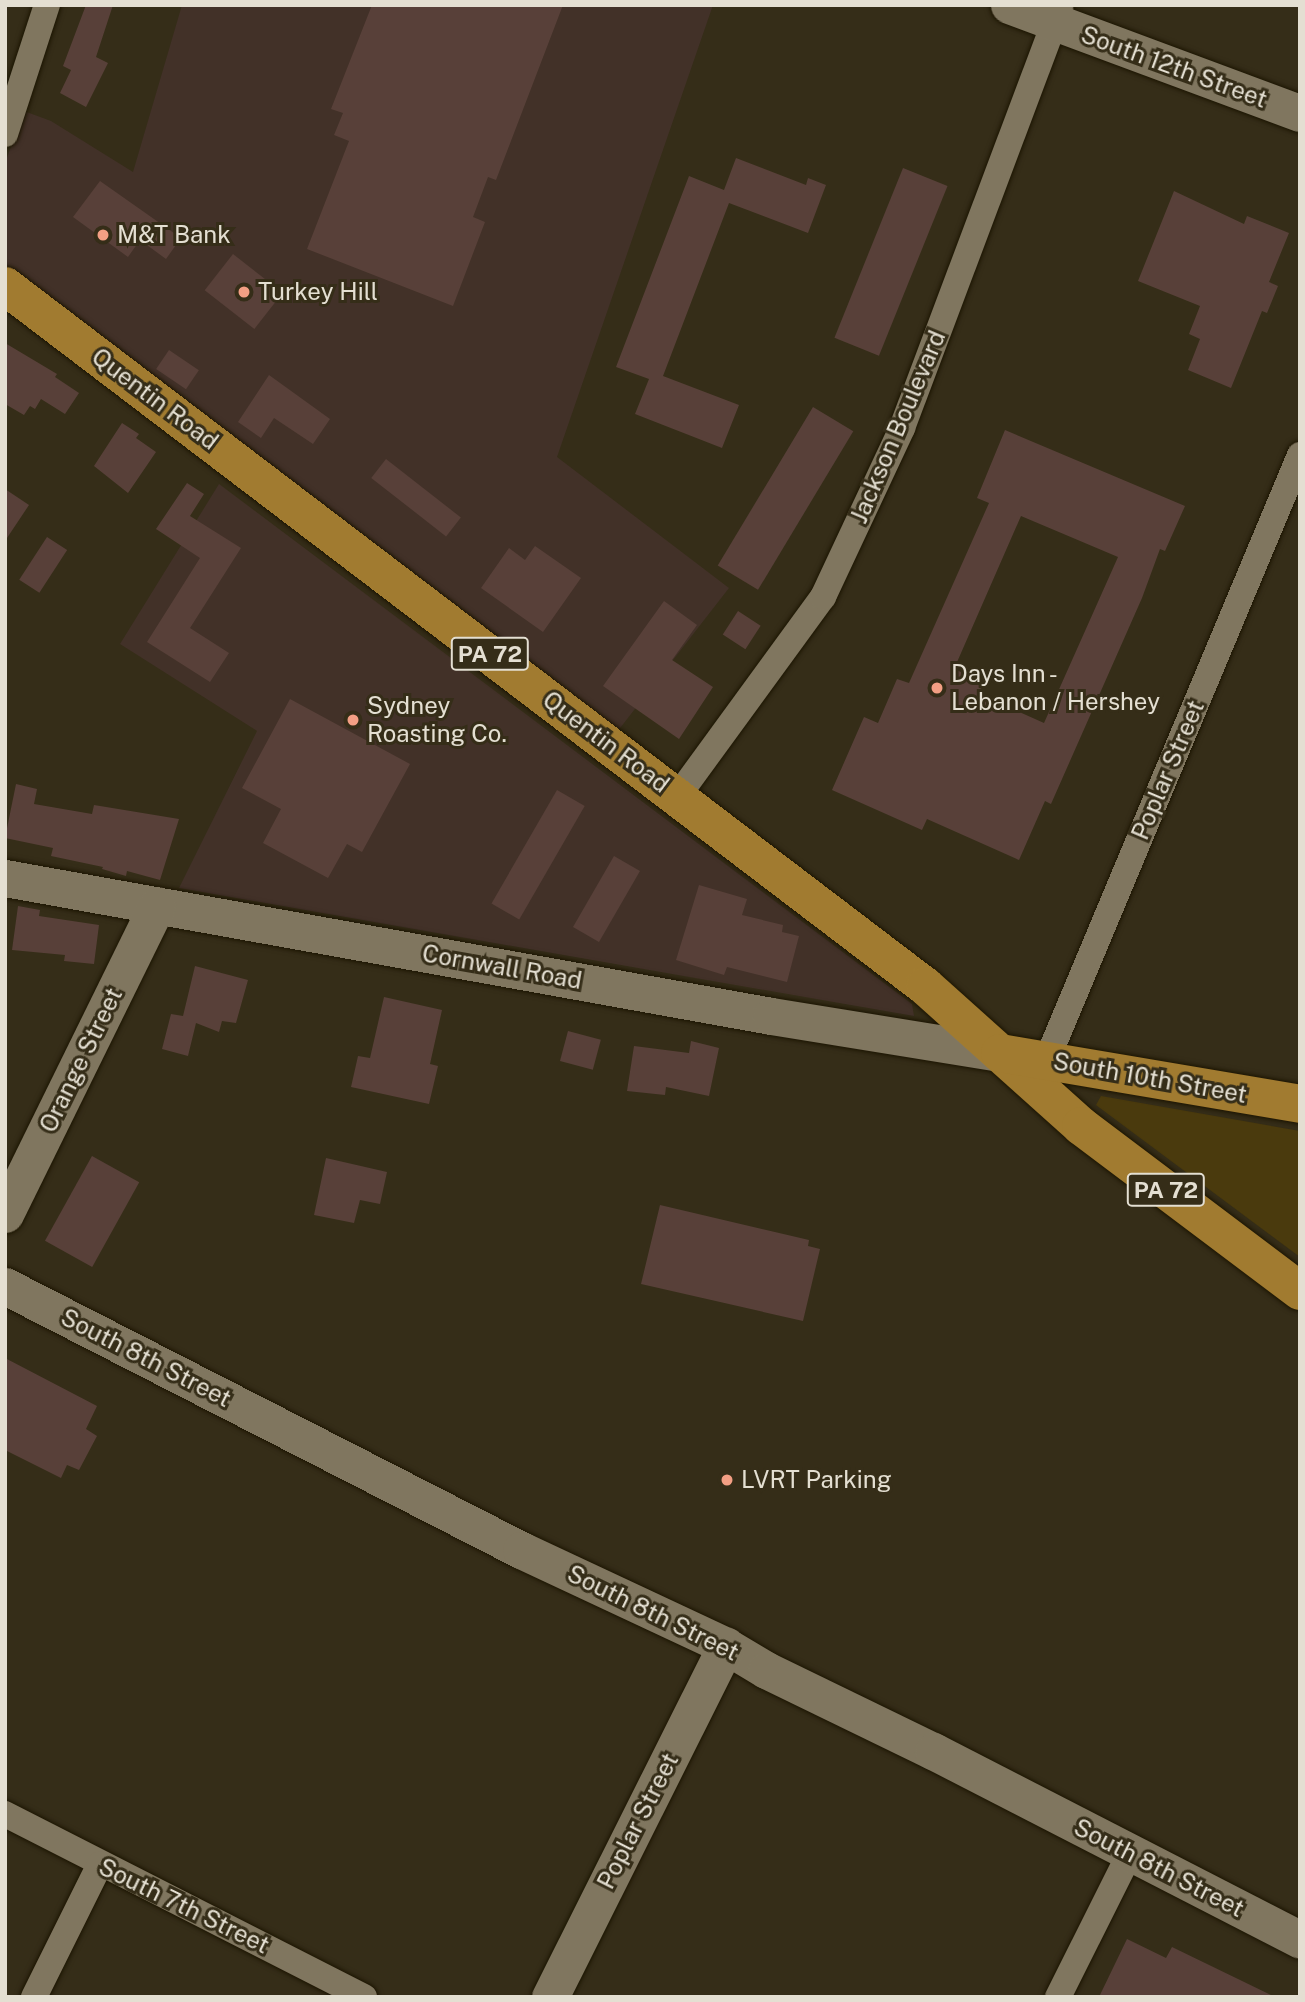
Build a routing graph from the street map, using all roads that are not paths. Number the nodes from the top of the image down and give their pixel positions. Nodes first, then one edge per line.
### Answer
1 (47, 5) edge
2 (1009, 5) edge
3 (1058, 14) edge
4 (1300, 113) edge
5 (5, 134) edge
6 (5, 286) edge
7 (1300, 455) edge
8 (677, 797) junction
9 (5, 878) edge
10 (157, 905) junction
11 (1000, 1053) junction
12 (1042, 1073) junction
13 (1300, 1104) edge
14 (5, 1214) edge
15 (5, 1286) edge
16 (1300, 1291) edge
17 (726, 1646) junction
18 (5, 1814) edge
19 (1130, 1853) junction
20 (100, 1864) junction
21 (1300, 1940) edge
22 (34, 1997) edge
23 (364, 1997) edge
24 (550, 1997) edge
25 (1058, 1997) edge

1 - 5 street
2 - 3 street, South 12th Street
3 - 4 street, South 12th Street
3 - 8 street, Jackson Boulevard
6 - 8 highway, Quentin Road / PA 72
7 - 12 street, Poplar Street
8 - 11 highway, Quentin Road / PA 72
9 - 10 street, Cornwall Road
10 - 11 street, Cornwall Road
10 - 14 street, Orange Street
11 - 12 highway, South 10th Street
12 - 13 highway, South 10th Street
12 - 16 highway, PA 72
15 - 17 street, South 8th Street
17 - 19 street, South 8th Street
17 - 24 street, Poplar Street
18 - 20 street, South 7th Street
19 - 21 street, South 8th Street
19 - 25 street
20 - 22 street
20 - 23 street, South 7th Street

